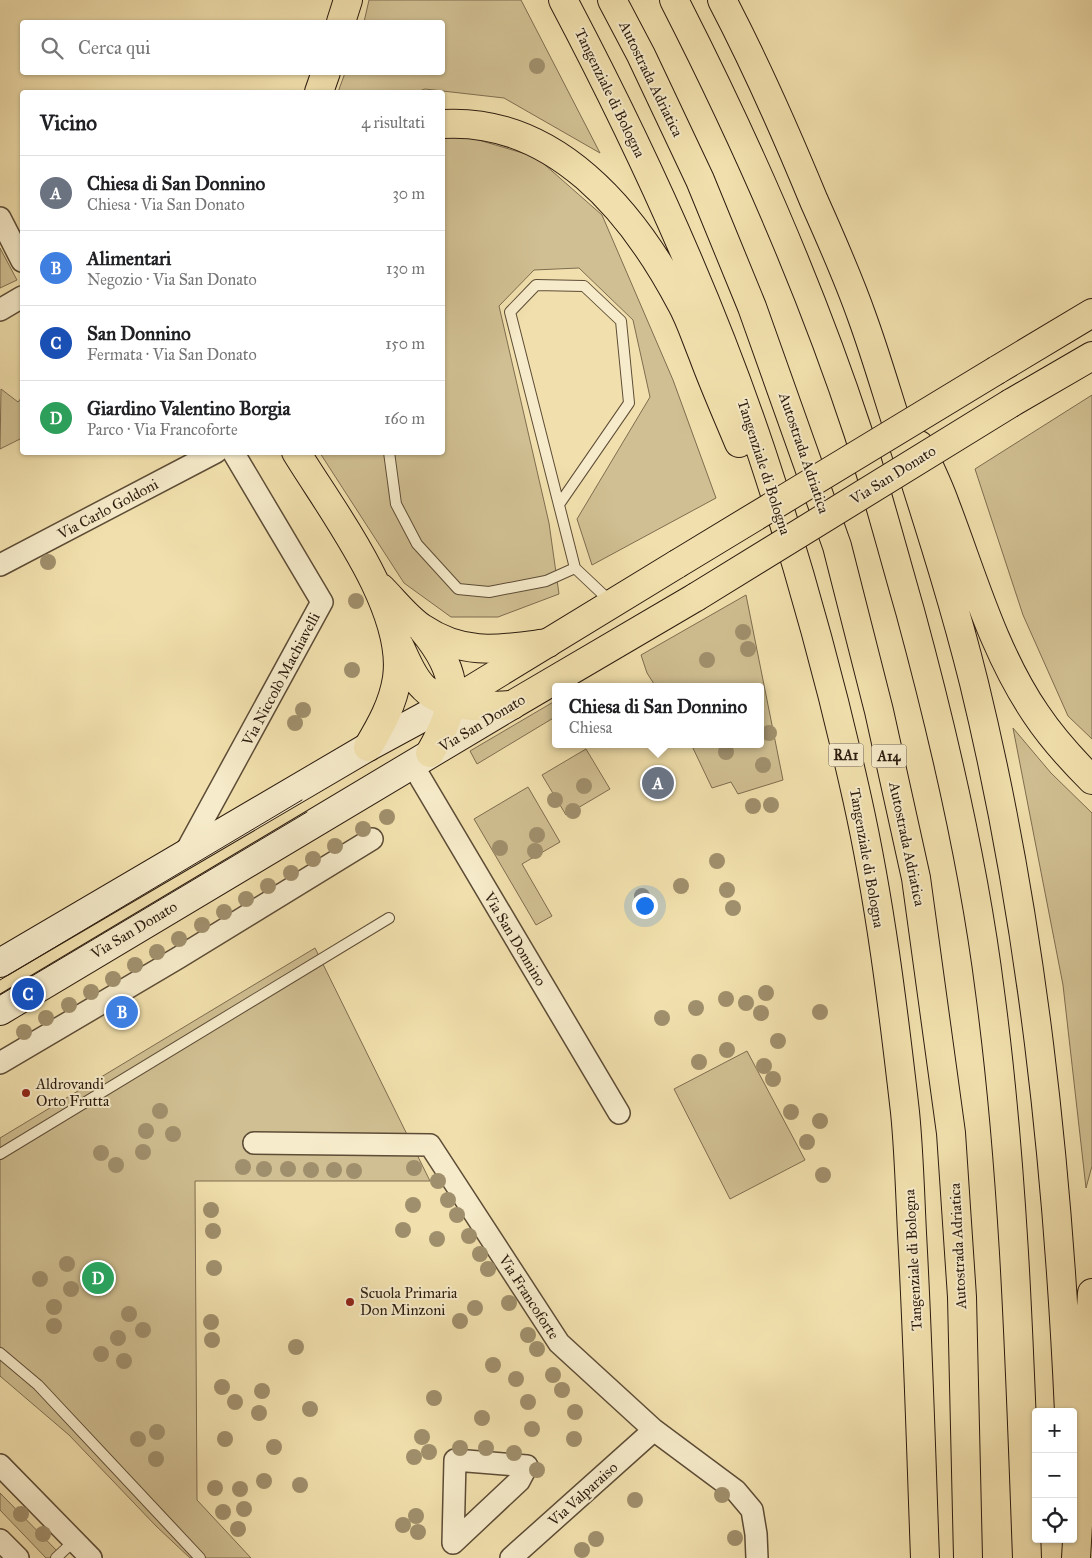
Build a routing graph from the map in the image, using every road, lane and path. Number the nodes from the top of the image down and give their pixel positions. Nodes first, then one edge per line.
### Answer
1 (348, 0) edge
2 (563, 0) edge
3 (612, 0) edge
4 (674, 0) edge
5 (722, 0) edge
6 (342, 20) edge
7 (325, 75) edge
8 (320, 90) edge
9 (445, 124) edge
10 (0, 218) edge
11 (20, 257) edge
12 (20, 299) edge
13 (0, 310) edge
14 (1092, 313) edge
15 (862, 316) junction
16 (1092, 356) edge
17 (210, 455) edge
18 (235, 455) edge
19 (298, 455) edge
20 (389, 455) edge
21 (560, 503) junction
22 (0, 565) edge
23 (575, 568) junction
24 (379, 586) junction
25 (806, 602) junction
26 (613, 604) junction
27 (422, 628) junction
28 (397, 642) junction
29 (548, 643) junction
30 (451, 702) junction
31 (512, 705) junction
32 (368, 747) junction
33 (421, 758) junction
34 (1092, 780) edge
35 (372, 839) dead end
36 (183, 856) junction
37 (389, 918) dead end
38 (0, 963) edge
39 (0, 1011) edge
40 (0, 1063) edge
41 (619, 1113) dead end
42 (254, 1143) dead end
43 (0, 1154) edge
44 (1092, 1293) edge
45 (0, 1353) edge
46 (1069, 1408) edge
47 (654, 1430) junction
48 (0, 1465) edge
49 (0, 1540) edge
50 (74, 1540) junction
51 (1075, 1543) edge
52 (18, 1558) edge
53 (56, 1558) edge
54 (91, 1558) edge
55 (200, 1558) edge
56 (512, 1558) edge
57 (757, 1558) edge
58 (926, 1558) edge
59 (968, 1558) edge
60 (1027, 1558) edge
61 (1076, 1558) edge

1 - 6 main road
2 - 25 main road, Tangenziale di Bologna / RA1
3 - 59 main road, Autostrada Adriatica / A14
4 - 60 main road
5 - 15 main road
7 - 8 main road
9 - 25 main road
10 - 11 street
12 - 13 street
14 - 26 main road, bridge
15 - 34 main road
15 - 46 main road
16 - 31 main road, Via San Donato, bridge
17 - 22 street, Via Carlo Goldoni
18 - 36 street, Via Niccolò Machiavelli
19 - 24 main road
20 - 23 lane
21 - 21 lane
21 - 23 lane
23 - 26 lane
24 - 27 main road
24 - 28 main road
25 - 58 main road, Tangenziale di Bologna / RA1
26 - 29 main road
27 - 29 main road
27 - 30 main road
28 - 30 main road
28 - 32 main road
29 - 30 main road
30 - 31 main road
30 - 32 main road
30 - 33 main road
31 - 33 main road, Via San Donato
32 - 36 main road
33 - 39 main road, Via San Donato
33 - 41 street, Via San Donnino
35 - 40 street
36 - 38 main road
37 - 43 lane
42 - 47 street, Via Francoforte
44 - 61 main road
45 - 55 lane
47 - 56 street, Via Valparaiso
47 - 57 street, Via Francoforte
48 - 50 street
49 - 52 street
50 - 53 lane
50 - 54 street
51 - 61 main road

